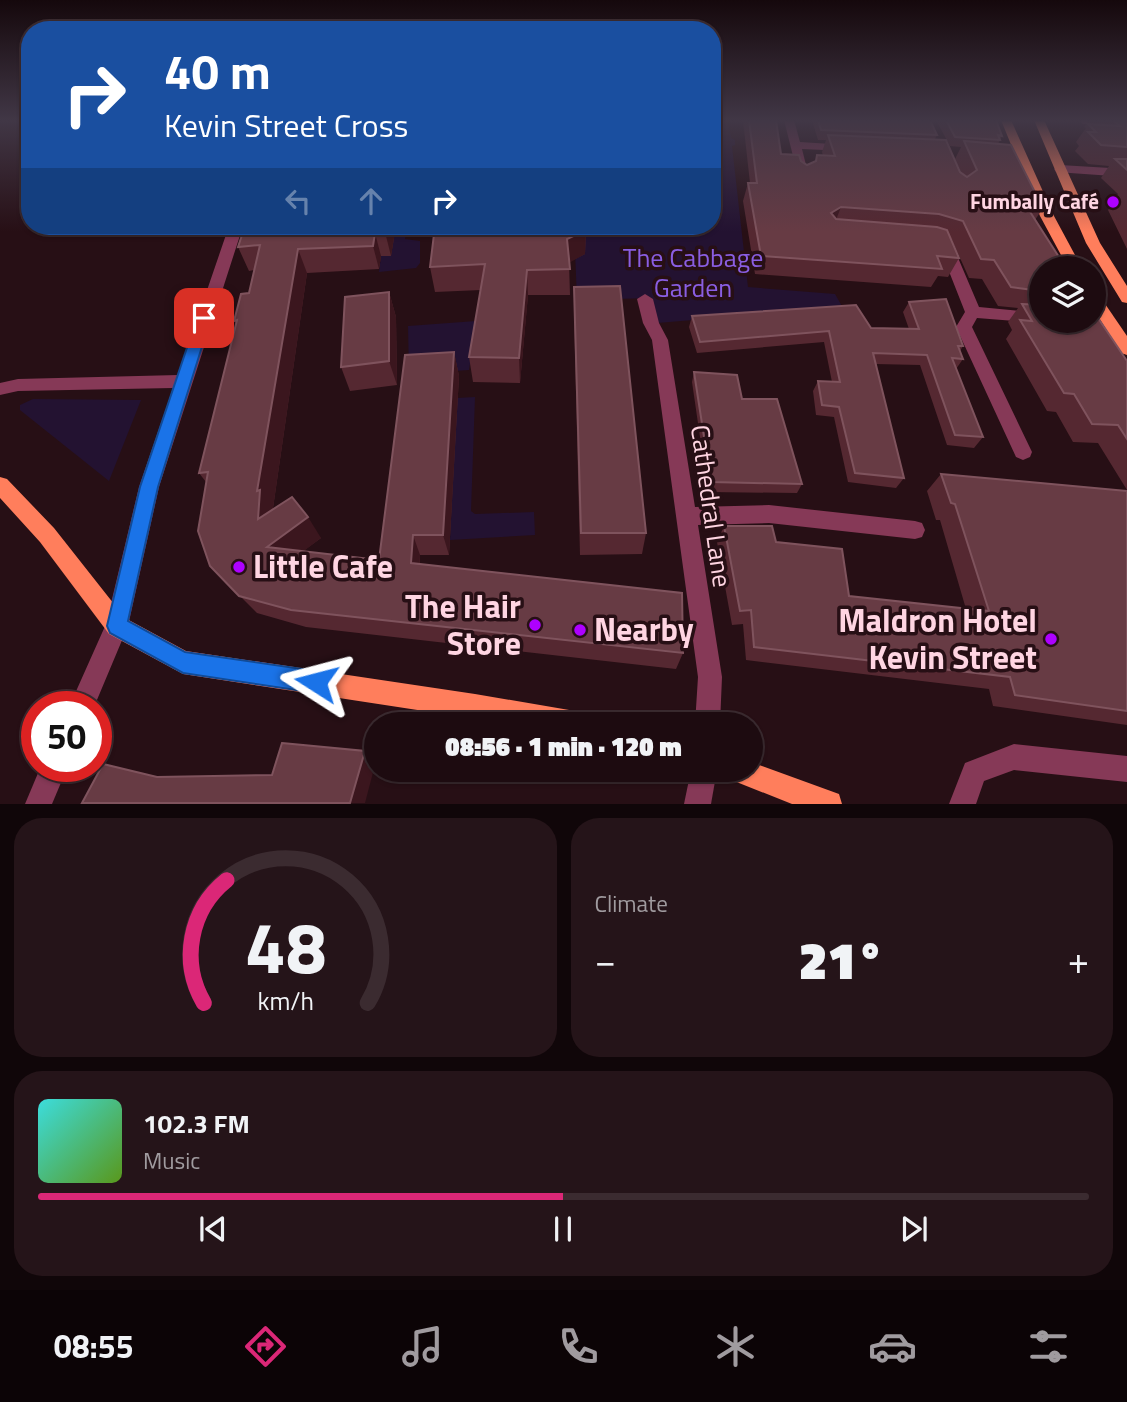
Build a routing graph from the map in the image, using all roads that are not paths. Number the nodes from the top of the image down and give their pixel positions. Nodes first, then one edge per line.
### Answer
1 (798, 158) edge
2 (1014, 158) edge
3 (1055, 158) edge
4 (1060, 169) junction
5 (1127, 173) edge
6 (803, 177) edge
7 (233, 235) edge
8 (929, 239) edge
9 (1067, 256) edge
10 (1127, 298) edge
11 (645, 299) dead end
12 (973, 312) junction
13 (1029, 317) edge
14 (1106, 318) edge
15 (1106, 324) edge
16 (1110, 324) junction
17 (1127, 349) edge
18 (183, 381) junction
19 (0, 389) edge
20 (1023, 452) dead end
21 (0, 485) edge
22 (686, 516) junction
23 (915, 530) dead end
24 (117, 626) junction
25 (88, 691) edge
26 (508, 712) edge
27 (709, 712) edge
28 (1127, 769) edge
29 (763, 779) edge
30 (48, 782) edge
31 (701, 782) edge
32 (38, 803) edge
33 (696, 803) edge
34 (829, 803) edge
35 (962, 803) edge

1 - 6 street
2 - 9 main road
3 - 4 main road
4 - 5 street
4 - 10 main road
7 - 18 street
8 - 12 street
11 - 22 street, Cathedral Lane
12 - 13 street
12 - 20 street
14 - 16 main road
15 - 16 street
16 - 17 main road
18 - 19 street
18 - 24 street
21 - 24 main road
22 - 23 street
22 - 27 street, Cathedral Lane
24 - 25 street
24 - 26 main road
28 - 35 street
29 - 34 main road
30 - 32 street
31 - 33 street

